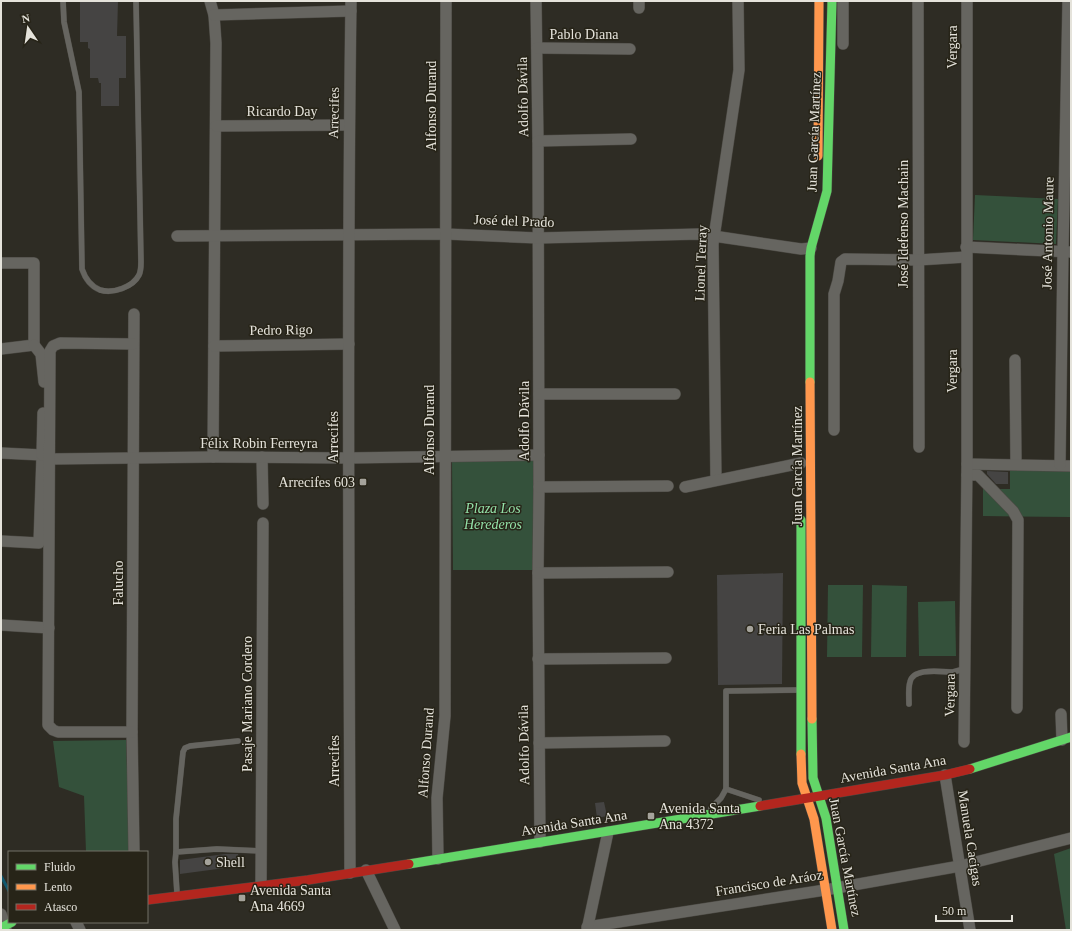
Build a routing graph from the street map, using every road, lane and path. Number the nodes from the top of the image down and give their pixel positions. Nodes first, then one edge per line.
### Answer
1 (63, 1) edge
2 (136, 1) edge
3 (210, 1) edge
4 (446, 1) edge
5 (536, 1) edge
6 (738, 1) edge
7 (819, 1) edge
8 (832, 1) edge
9 (843, 1) edge
10 (918, 1) edge
11 (967, 1) edge
12 (1068, 1) edge
13 (351, 6) edge
14 (214, 15) junction
15 (843, 44) dead end
16 (537, 48) junction
17 (630, 49) dead end
18 (349, 125) junction
19 (216, 126) junction
20 (631, 139) dead end
21 (538, 141) junction
22 (818, 166) dead end
23 (816, 195) dead end
24 (446, 234) junction
25 (350, 235) junction
26 (177, 236) dead end
27 (215, 236) junction
28 (714, 236) junction
29 (538, 238) junction
30 (805, 242) junction
31 (966, 252) junction
32 (1067, 252) edge
33 (918, 260) junction
34 (1, 263) edge
35 (134, 314) dead end
36 (133, 344) junction
37 (349, 344) junction
38 (34, 345) junction
39 (214, 346) junction
40 (1, 349) edge
41 (1015, 360) dead end
42 (539, 394) junction
43 (675, 394) dead end
44 (801, 417) dead end
45 (834, 430) dead end
46 (919, 447) dead end
47 (1, 453) edge
48 (539, 455) junction
49 (444, 456) junction
50 (46, 457) junction
51 (213, 457) junction
52 (262, 457) junction
53 (133, 458) junction
54 (348, 458) junction
55 (801, 463) dead end
56 (1016, 464) junction
57 (1065, 465) edge
58 (967, 469) junction
59 (716, 480) junction
60 (668, 486) dead end
61 (684, 487) dead end
62 (539, 488) junction
63 (263, 504) dead end
64 (801, 510) dead end
65 (263, 523) dead end
66 (1, 541) edge
67 (668, 572) dead end
68 (538, 573) junction
69 (1, 625) edge
70 (49, 628) junction
71 (666, 658) dead end
72 (538, 659) junction
73 (965, 668) junction
74 (800, 690) junction
75 (909, 704) dead end
76 (1017, 708) dead end
77 (1061, 714) dead end
78 (132, 732) junction
79 (1066, 738) edge
80 (238, 741) dead end
81 (665, 741) dead end
82 (964, 742) dead end
83 (539, 743) junction
84 (945, 775) junction
85 (726, 789) junction
86 (819, 796) junction
87 (806, 799) junction
88 (773, 804) junction
89 (696, 817) junction
90 (608, 832) junction
91 (1071, 838) edge
92 (540, 842) junction
93 (134, 851) edge
94 (261, 851) junction
95 (176, 852) junction
96 (438, 860) junction
97 (960, 866) junction
98 (366, 870) junction
99 (350, 873) junction
100 (261, 885) junction
101 (837, 888) junction
102 (825, 890) junction
103 (178, 896) junction
104 (148, 900) edge
105 (1, 914) edge
106 (6, 926) edge
107 (587, 928) edge
108 (395, 930) edge
109 (832, 930) edge
110 (844, 930) edge
111 (970, 930) edge

1 - 2 lane
3 - 14 street
4 - 24 street, Alfonso Durand
5 - 16 street, Adolfo Dávila
6 - 28 street, Lionel Terray
7 - 22 main road, Juan García Martínez
8 - 30 main road, Juan García Martínez
9 - 15 street
10 - 33 street, José Idefenso Machain
11 - 31 street, Vergara
12 - 32 street, José Antonio Maure
13 - 14 street
13 - 18 street, Arrecifes
14 - 19 street
16 - 17 street, Pablo Diana
16 - 21 street, Adolfo Dávila
18 - 19 street, Ricardo Day
18 - 25 street, Arrecifes
19 - 27 street
20 - 21 street
21 - 29 street, Adolfo Dávila
23 - 30 main road, Juan García Martínez
24 - 25 street, José del Prado
24 - 29 street, José del Prado
24 - 49 street, Alfonso Durand
25 - 27 street, José del Prado
25 - 37 street, Arrecifes
26 - 27 street, José del Prado
27 - 39 street
28 - 29 street, José del Prado
28 - 30 street, José del Prado
28 - 59 street, Lionel Terray
29 - 42 street, Adolfo Dávila
30 - 44 main road, Juan García Martínez
30 - 86 main road, Juan García Martínez
31 - 32 street
31 - 33 street
31 - 58 street, Vergara
32 - 57 street, José Antonio Maure
33 - 45 street
33 - 46 street, José Idefenso Machain
34 - 38 street
35 - 36 street, Falucho
36 - 50 street
36 - 53 street, Falucho
37 - 39 street, Pedro Rigo
37 - 54 street, Arrecifes
38 - 40 street
38 - 50 street
39 - 51 street
41 - 56 street
42 - 43 street
42 - 48 street, Adolfo Dávila
47 - 50 street, Félix Robin Ferreyra
48 - 49 street, Félix Robin Ferreyra
48 - 62 street, Adolfo Dávila
49 - 54 street, Félix Robin Ferreyra
49 - 96 street, Alfonso Durand
50 - 53 street, Félix Robin Ferreyra
50 - 66 street
50 - 70 street
51 - 52 street, Félix Robin Ferreyra
51 - 53 street, Félix Robin Ferreyra
52 - 54 street, Félix Robin Ferreyra
52 - 63 street
53 - 78 street, Falucho
54 - 99 street, Arrecifes
55 - 59 street
56 - 57 street
56 - 58 street
58 - 73 street, Vergara
58 - 76 street
59 - 61 street
60 - 62 street
62 - 68 street, Adolfo Dávila
64 - 74 main road, Juan García Martínez
65 - 94 street, Pasaje Mariano Cordero
67 - 68 street
68 - 72 street, Adolfo Dávila
69 - 70 street
70 - 78 street
71 - 72 street
72 - 83 street, Adolfo Dávila
73 - 75 lane
73 - 82 street, Vergara
74 - 85 lane
74 - 87 main road, Juan García Martínez
77 - 79 street
78 - 93 street, Falucho
79 - 84 main road, Avenida Santa Ana
80 - 95 lane
81 - 83 street
83 - 92 street, Adolfo Dávila
84 - 86 main road, Avenida Santa Ana
84 - 97 street, Manuela Cacigas
85 - 88 lane
85 - 89 lane
86 - 87 main road, Avenida Santa Ana
86 - 101 main road, Juan García Martínez
87 - 88 main road, Avenida Santa Ana
87 - 102 main road, Juan García Martínez
88 - 89 main road, Avenida Santa Ana
89 - 90 main road, Avenida Santa Ana
90 - 92 main road, Avenida Santa Ana
90 - 107 street
91 - 97 street, Francisco de Aráoz
92 - 96 main road, Avenida Santa Ana
94 - 95 lane
94 - 100 street, Pasaje Mariano Cordero
95 - 103 lane
96 - 98 main road, Avenida Santa Ana
97 - 101 street, Francisco de Aráoz
97 - 111 street, Manuela Cacigas
98 - 99 main road, Avenida Santa Ana
98 - 108 street
99 - 100 main road, Avenida Santa Ana
100 - 103 main road, Avenida Santa Ana
101 - 102 street, Francisco de Aráoz
101 - 110 main road, Juan García Martínez
102 - 107 street, Francisco de Aráoz
102 - 109 main road, Juan García Martínez
103 - 104 main road, Avenida Santa Ana
105 - 106 street

